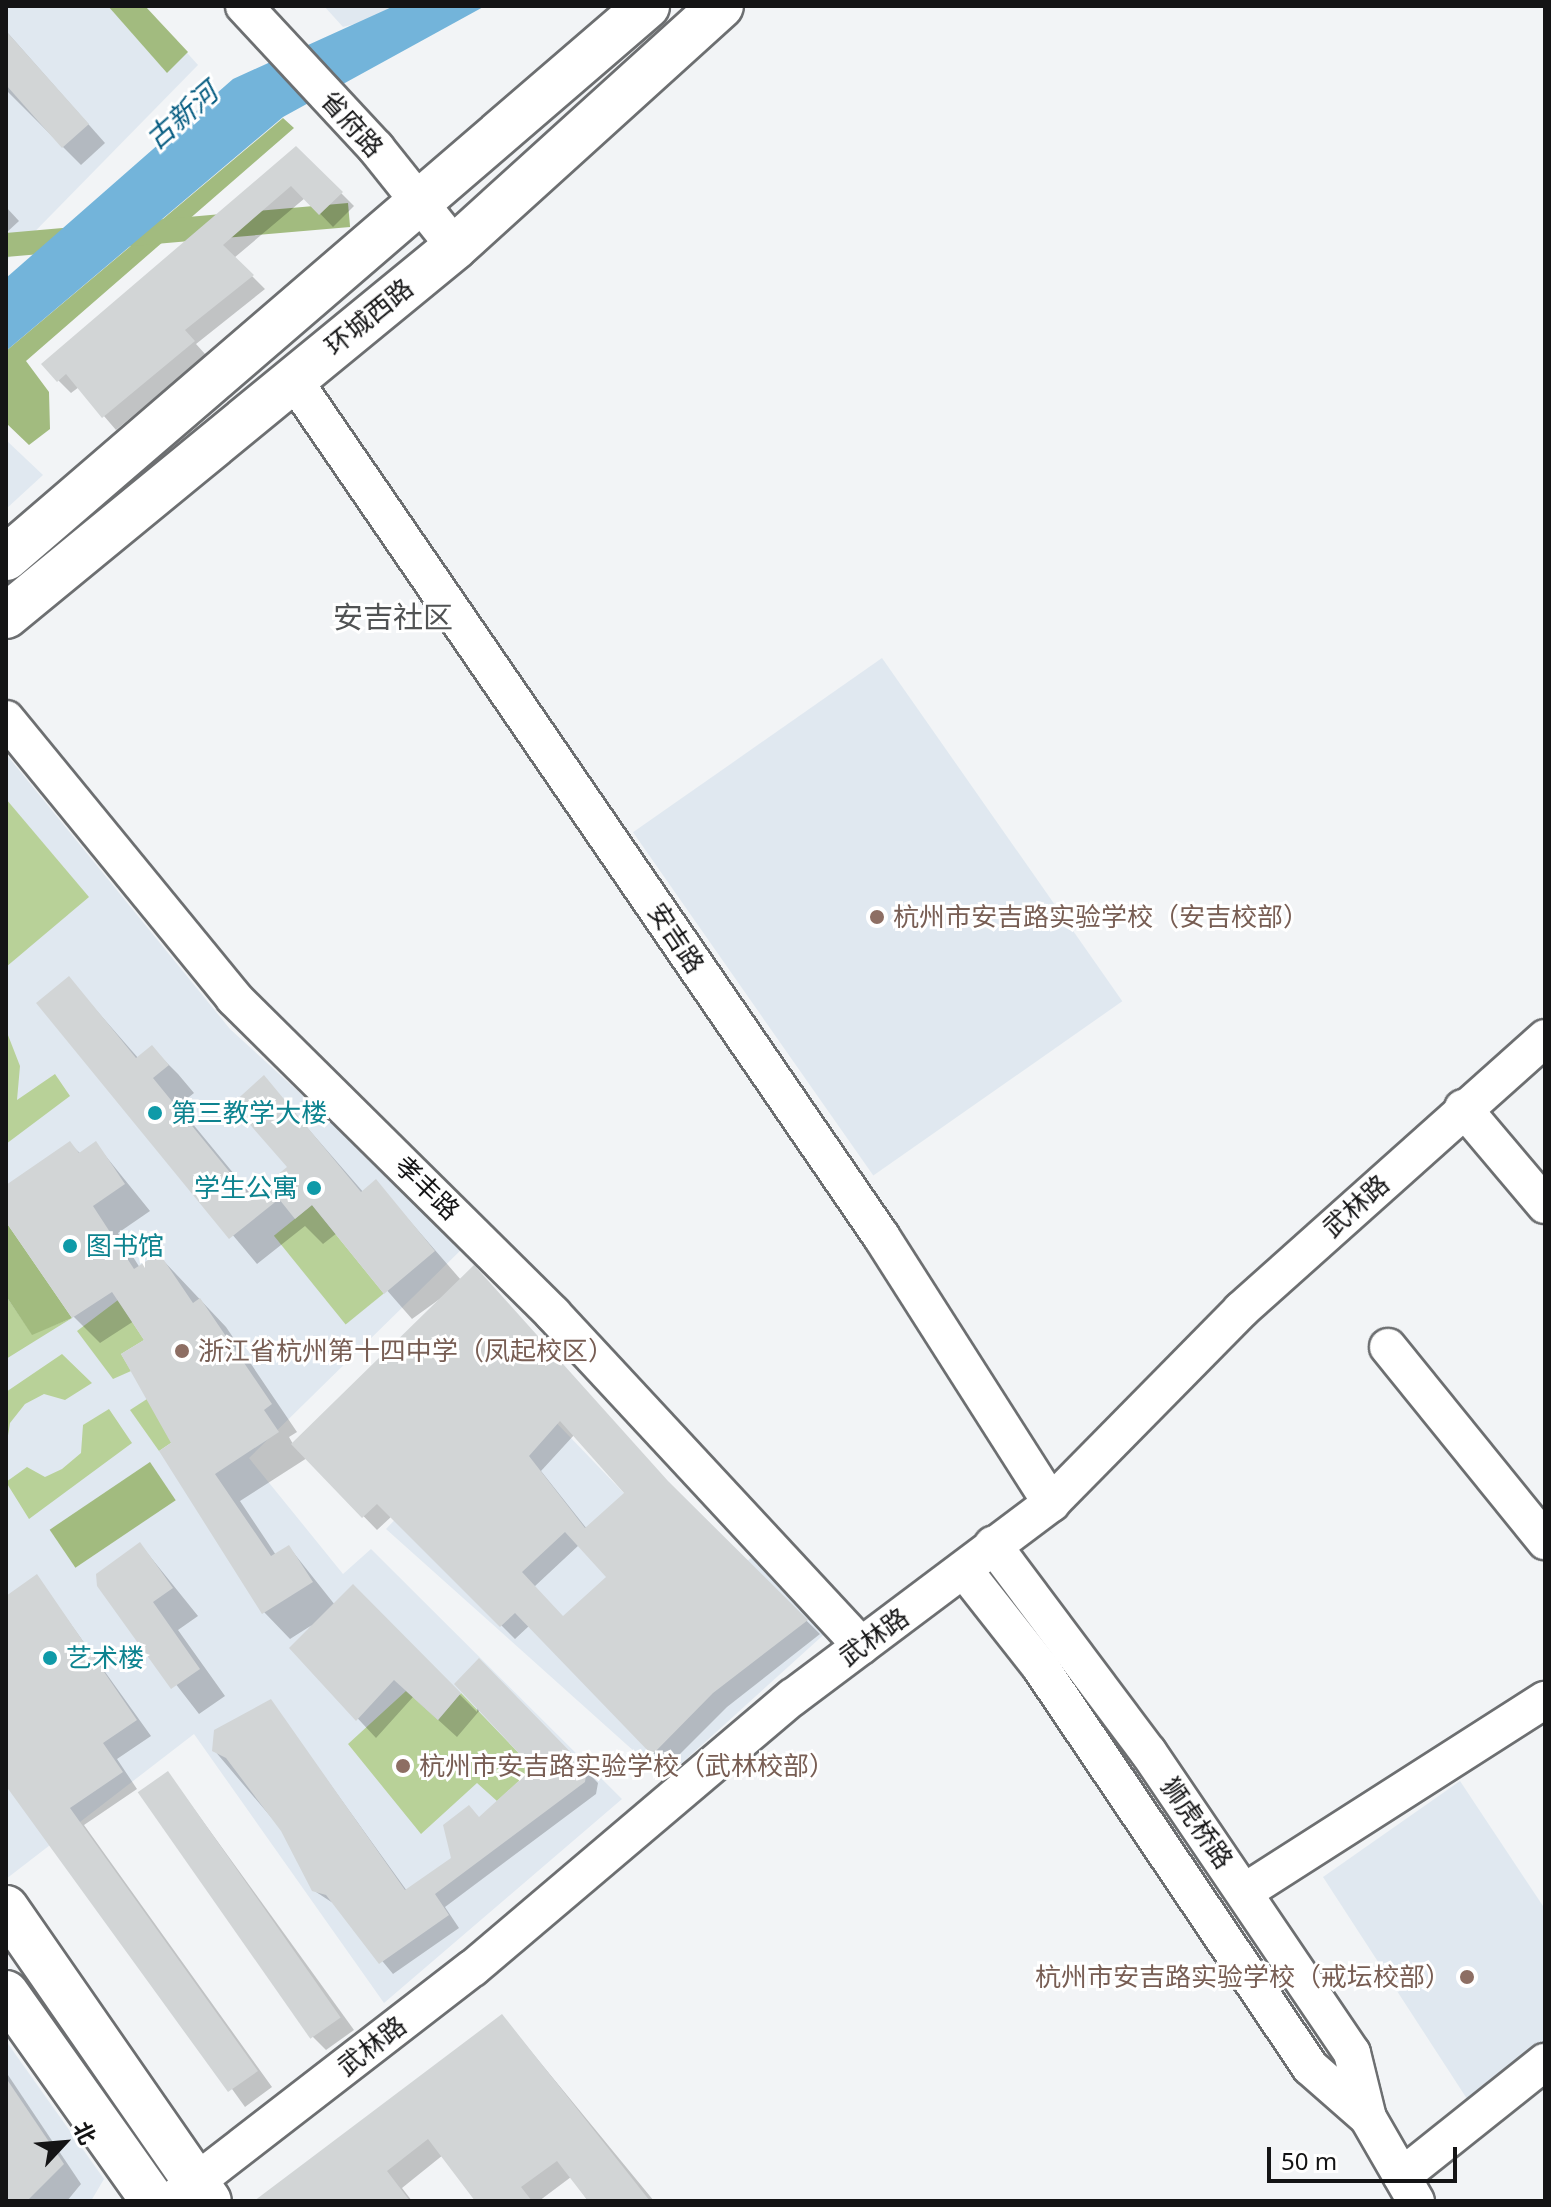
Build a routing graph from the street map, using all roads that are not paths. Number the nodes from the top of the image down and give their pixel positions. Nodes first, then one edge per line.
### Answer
1 (647, 6) edge
2 (721, 6) edge
3 (251, 13) edge
4 (420, 205) junction
5 (455, 247) junction
6 (293, 379) junction
7 (11, 544) edge
8 (6, 616) edge
9 (6, 719) edge
10 (1545, 1038) edge
11 (1463, 1108) junction
12 (1545, 1205) edge
13 (1388, 1347) dead end
14 (1051, 1503) junction
15 (1545, 1541) edge
16 (993, 1545) junction
17 (964, 1570) junction
18 (861, 1646) junction
19 (1545, 1700) edge
20 (1246, 1891) junction
21 (6, 1908) edge
22 (6, 1993) edge
23 (1545, 2062) edge
24 (1368, 2118) junction
25 (1409, 2188) edge
26 (193, 2194) edge
27 (153, 2201) edge

1 - 4 main road, 环城西路
2 - 5 main road, 环城西路
3 - 4 street, 省府路
4 - 5 street, 省府路
4 - 7 main road, 环城西路
5 - 6 main road, 环城西路
6 - 8 main road, 环城西路
6 - 14 street, 安吉路
9 - 18 street, 孝丰路
10 - 11 street, 武林路
11 - 12 street
11 - 14 street, 武林路
13 - 15 street
14 - 16 street, 武林路
16 - 17 street, 武林路
16 - 20 street, 狮虎桥路
17 - 18 street, 武林路
17 - 24 street, 狮虎桥路
18 - 26 street, 武林路
19 - 20 street
20 - 24 street, 狮虎桥路
21 - 26 main road
22 - 27 main road
23 - 25 street
24 - 25 street, 狮虎桥路

